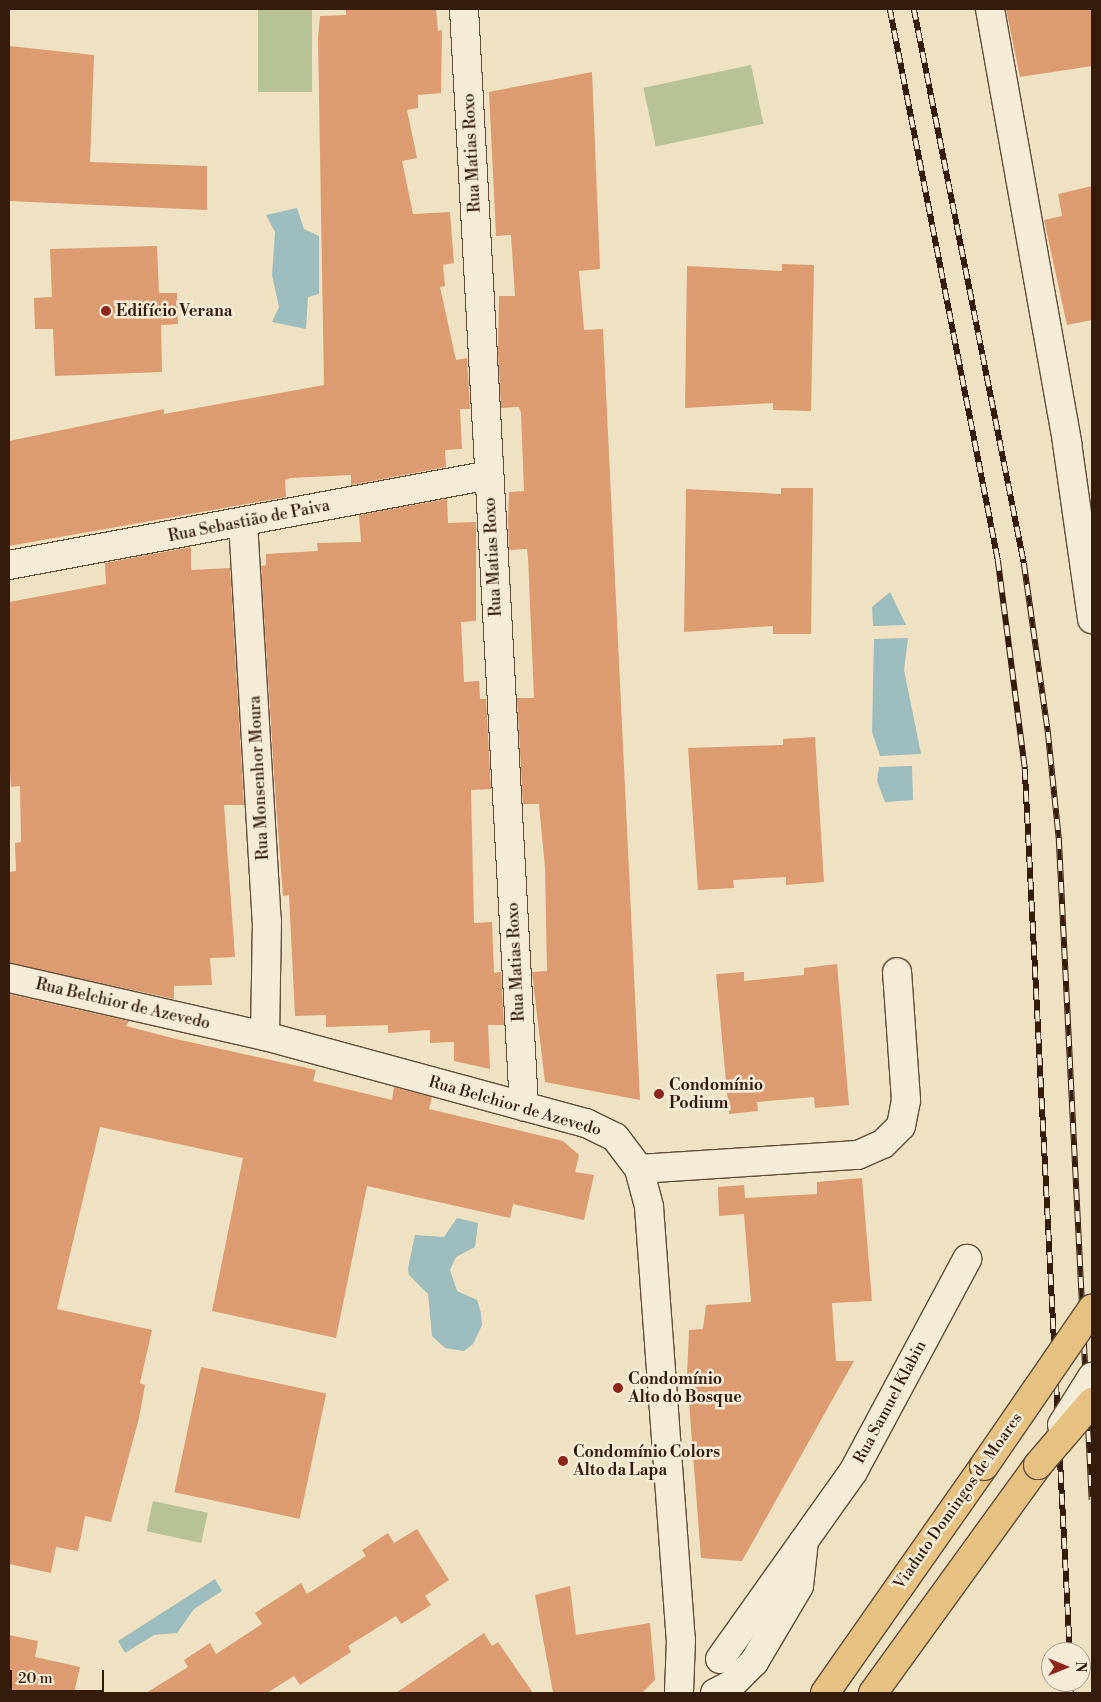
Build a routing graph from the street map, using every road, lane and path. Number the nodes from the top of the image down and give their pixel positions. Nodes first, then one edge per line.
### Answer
1 (464, 9) edge
2 (990, 9) edge
3 (488, 475) junction
4 (243, 522) junction
5 (9, 565) edge
6 (1092, 619) edge
7 (897, 972) dead end
8 (9, 978) edge
9 (265, 1036) junction
10 (524, 1106) junction
11 (640, 1169) junction
12 (967, 1260) dead end
13 (1092, 1310) edge
14 (1092, 1377) edge
15 (1092, 1402) edge
16 (1038, 1465) junction
17 (804, 1540) junction
18 (681, 1640) junction
19 (720, 1659) junction
20 (726, 1691) edge
21 (679, 1693) edge
22 (825, 1693) edge
23 (873, 1693) edge

1 - 3 street, Rua Matias Roxo
2 - 6 street
3 - 4 street, Rua Sebastião de Paiva
3 - 10 street, Rua Matias Roxo
4 - 5 street, Rua Sebastião de Paiva
4 - 9 street, Rua Monsenhor Moura
7 - 11 street
8 - 9 street, Rua Belchior de Azevedo
9 - 10 street, Rua Belchior de Azevedo
10 - 11 street, Rua Belchior de Azevedo
11 - 18 street, Rua Belchior de Azevedo
12 - 17 street, Rua Samuel Klabin
13 - 22 main road, Viaduto Domingos de Moares, bridge
14 - 16 street, bridge
15 - 16 main road, bridge
16 - 23 main road
17 - 19 street, Rua Samuel Klabin
17 - 20 street, Rua Samuel Klabin
18 - 19 street
18 - 21 street, Rua Belchior de Azevedo
19 - 20 street, Rua Samuel Klabin

